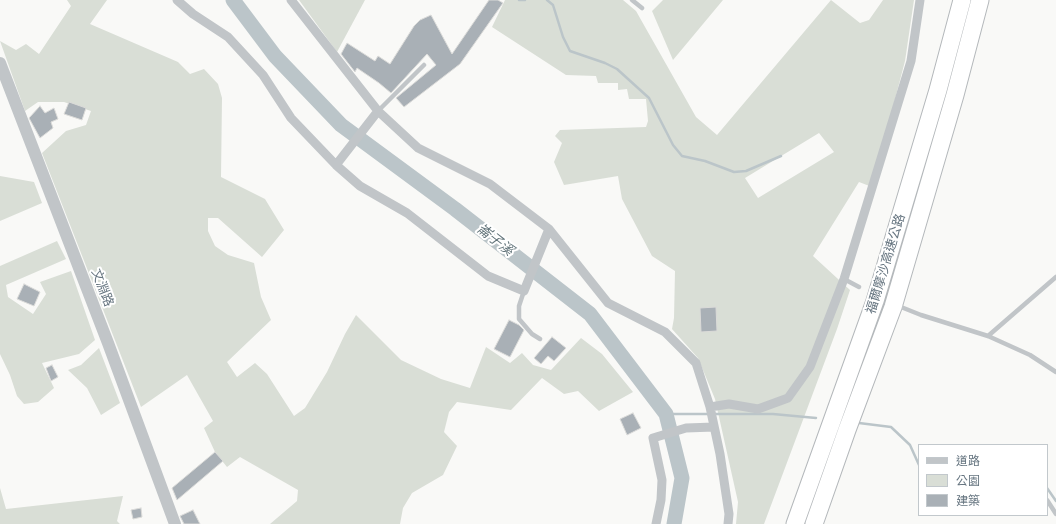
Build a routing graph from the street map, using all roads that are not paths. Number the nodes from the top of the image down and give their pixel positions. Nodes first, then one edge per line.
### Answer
1 (176, 0) edge
2 (290, 0) edge
3 (632, 0) edge
4 (920, 0) edge
5 (950, 0) edge
6 (962, 0) edge
7 (980, 0) edge
8 (986, 0) edge
9 (642, 8) dead end
10 (0, 63) edge
11 (424, 65) dead end
12 (943, 72) junction
13 (960, 75) junction
14 (378, 111) junction
15 (336, 165) junction
16 (549, 229) junction
17 (1056, 277) edge
18 (844, 280) junction
19 (859, 287) dead end
20 (524, 291) junction
21 (901, 307) dead end
22 (988, 336) junction
23 (540, 339) dead end
24 (1056, 372) edge
25 (710, 407) junction
26 (714, 427) junction
27 (1048, 502) edge
28 (1056, 514) edge
29 (797, 521) edge
30 (175, 524) edge
31 (656, 524) edge
32 (728, 524) edge
33 (814, 524) edge

1 - 15 street
2 - 14 street
3 - 9 lane
4 - 18 street
5 - 12 highway
6 - 12 highway, 福爾摩沙高速公路
7 - 13 highway, 福爾摩沙高速公路
8 - 13 highway
10 - 30 street, 文淵路
11 - 14 lane
12 - 29 highway, 福爾摩沙高速公路
13 - 33 highway, 福爾摩沙高速公路
14 - 15 street
14 - 16 street
15 - 20 street
16 - 20 street
16 - 25 street
17 - 22 lane
18 - 19 lane
18 - 25 street
20 - 23 lane
21 - 22 lane
22 - 24 lane
25 - 26 street
26 - 31 street
26 - 32 street
27 - 28 lane

